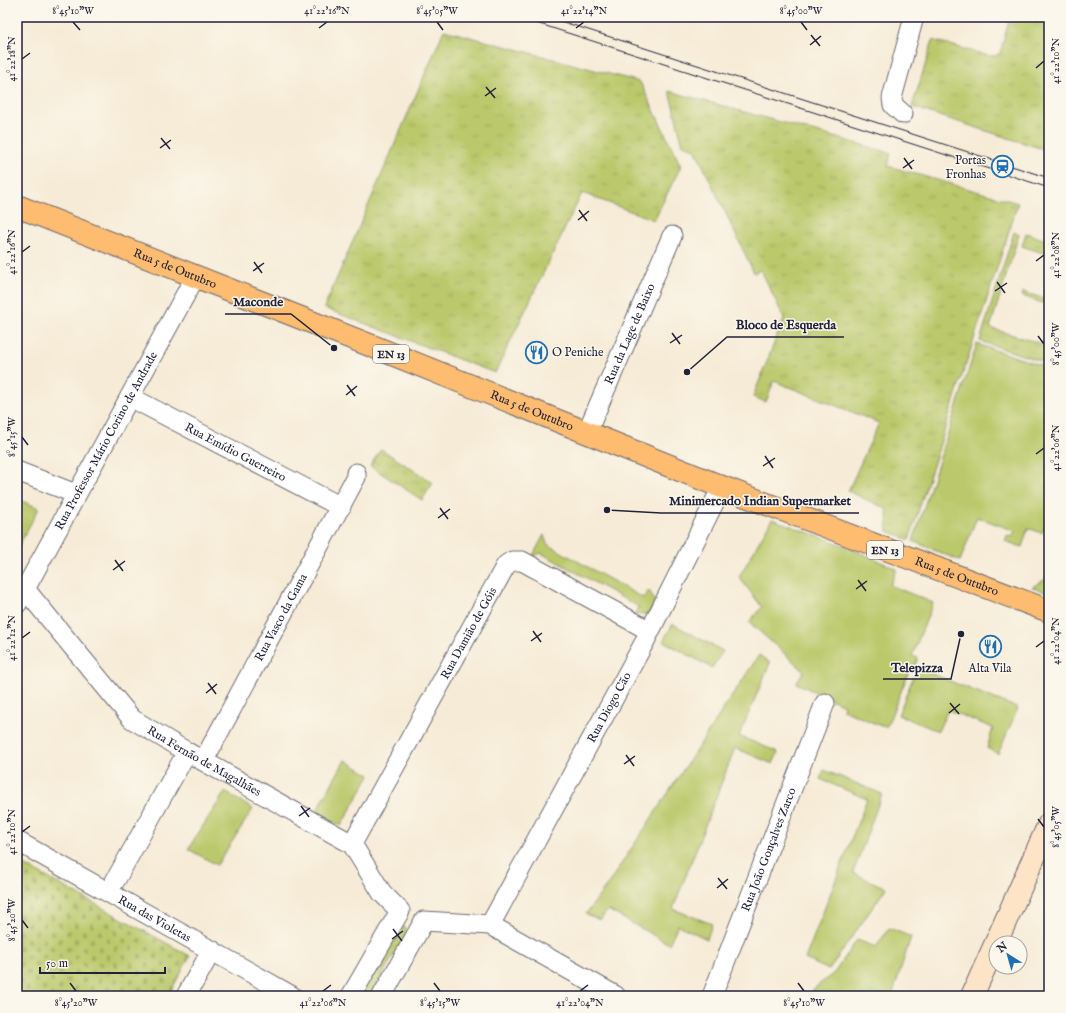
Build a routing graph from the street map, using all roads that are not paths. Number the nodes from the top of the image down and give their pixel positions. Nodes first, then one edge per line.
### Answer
1 (914, 17) edge
2 (903, 114) dead end
3 (17, 206) edge
4 (672, 236) dead end
5 (195, 277) junction
6 (130, 397) junction
7 (587, 432) junction
8 (17, 471) edge
9 (356, 473) dead end
10 (722, 487) junction
11 (76, 494) junction
12 (340, 507) junction
13 (21, 596) edge
14 (1049, 611) edge
15 (650, 631) junction
16 (825, 703) dead end
17 (195, 756) junction
18 (1049, 824) edge
19 (17, 841) edge
20 (352, 844) junction
21 (115, 881) dead end
22 (400, 911) junction
23 (424, 921) junction
24 (490, 925) junction
25 (212, 950) junction
26 (186, 996) edge
27 (292, 996) edge
28 (351, 996) edge
29 (382, 996) edge
30 (616, 996) edge
31 (712, 996) edge
32 (972, 996) edge

1 - 2 street
3 - 5 main road, Rua 5 de Outubro / EN 13
4 - 7 street, Rua da Lage de Baixo
5 - 6 street, Rua Professor Mário Corino de Andrade
5 - 7 main road, Rua 5 de Outubro / EN 13
6 - 11 street, Rua Professor Mário Corino de Andrade
6 - 12 street, Rua Emídio Guerreiro
7 - 10 main road, Rua 5 de Outubro / EN 13
8 - 11 street
9 - 12 street, Rua Vasco da Gama
10 - 14 main road, Rua 5 de Outubro / EN 13
10 - 15 street, Rua Diogo Cão
11 - 13 street, Rua Professor Mário Corino de Andrade
12 - 17 street, Rua Vasco da Gama
13 - 17 street, Rua Fernão de Magalhães
15 - 20 street, Rua Damião de Góis
15 - 24 street, Rua Diogo Cão
16 - 31 street, Rua João Gonçalves Zarco
17 - 20 street, Rua Fernão de Magalhães
17 - 21 street, Rua Vasco da Gama
18 - 32 main road
19 - 25 street, Rua das Violetas
20 - 22 street, Rua Fernão de Magalhães
22 - 23 street, Rua Fernão de Magalhães
22 - 28 street
23 - 24 street, Rua Fernão de Magalhães
23 - 29 street
24 - 30 street, Rua Fernão de Magalhães
25 - 26 street
25 - 27 street, Rua das Violetas

